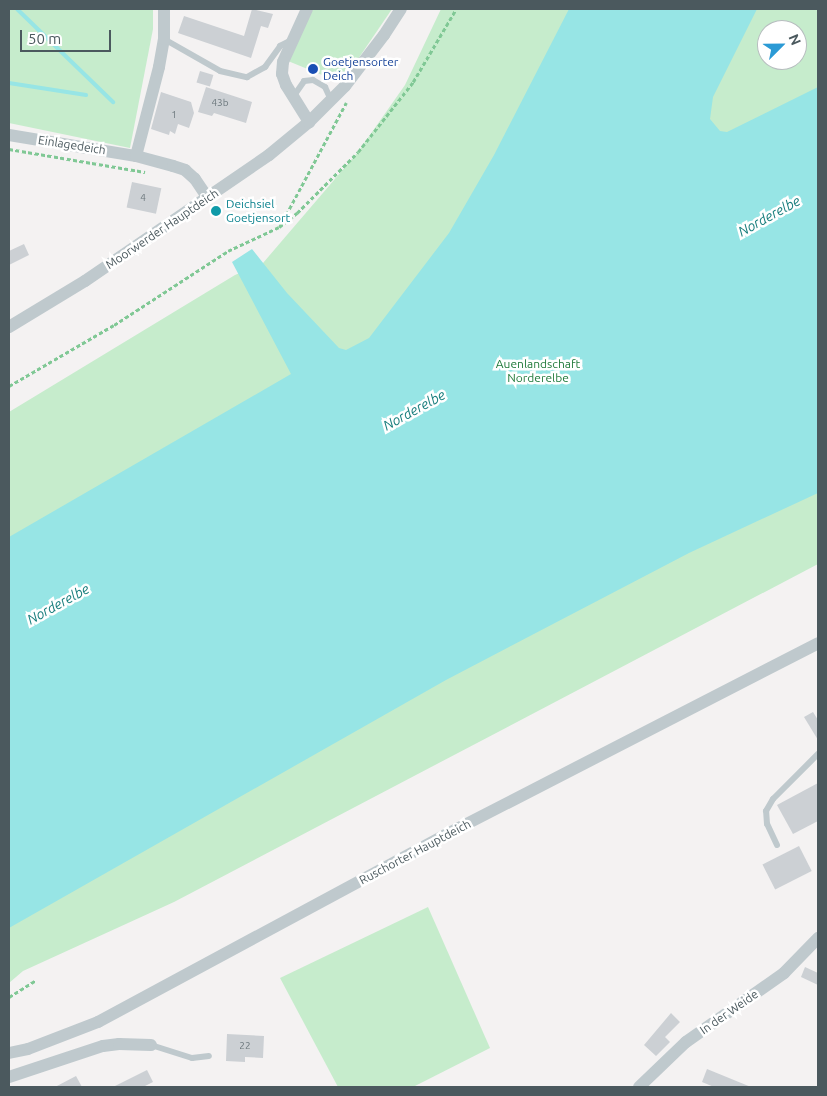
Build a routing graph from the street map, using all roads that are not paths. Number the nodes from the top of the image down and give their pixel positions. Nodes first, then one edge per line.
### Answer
1 (164, 9) edge
2 (307, 9) edge
3 (401, 9) edge
4 (164, 39) junction
5 (294, 39) junction
6 (293, 97) junction
7 (331, 101) junction
8 (309, 122) junction
9 (9, 135) edge
10 (136, 156) junction
11 (208, 198) junction
12 (9, 326) edge
13 (818, 643) edge
14 (818, 754) edge
15 (777, 845) dead end
16 (818, 938) edge
17 (151, 1045) joint
18 (9, 1053) edge
19 (209, 1056) dead end
20 (9, 1077) edge
21 (639, 1087) edge

1 - 4 street
2 - 5 street
3 - 7 street, Moorwerder Hauptdeich
4 - 5 lane
4 - 10 street
5 - 6 street
6 - 7 lane
6 - 8 street
7 - 8 street, Moorwerder Hauptdeich
8 - 11 street, Moorwerder Hauptdeich
9 - 10 street, Einlagedeich
10 - 11 street, Einlagedeich
11 - 12 street, Moorwerder Hauptdeich
13 - 18 street, Ruschorter Hauptdeich
14 - 15 lane
16 - 21 street, In der Weide
17 - 19 lane
17 - 20 street

